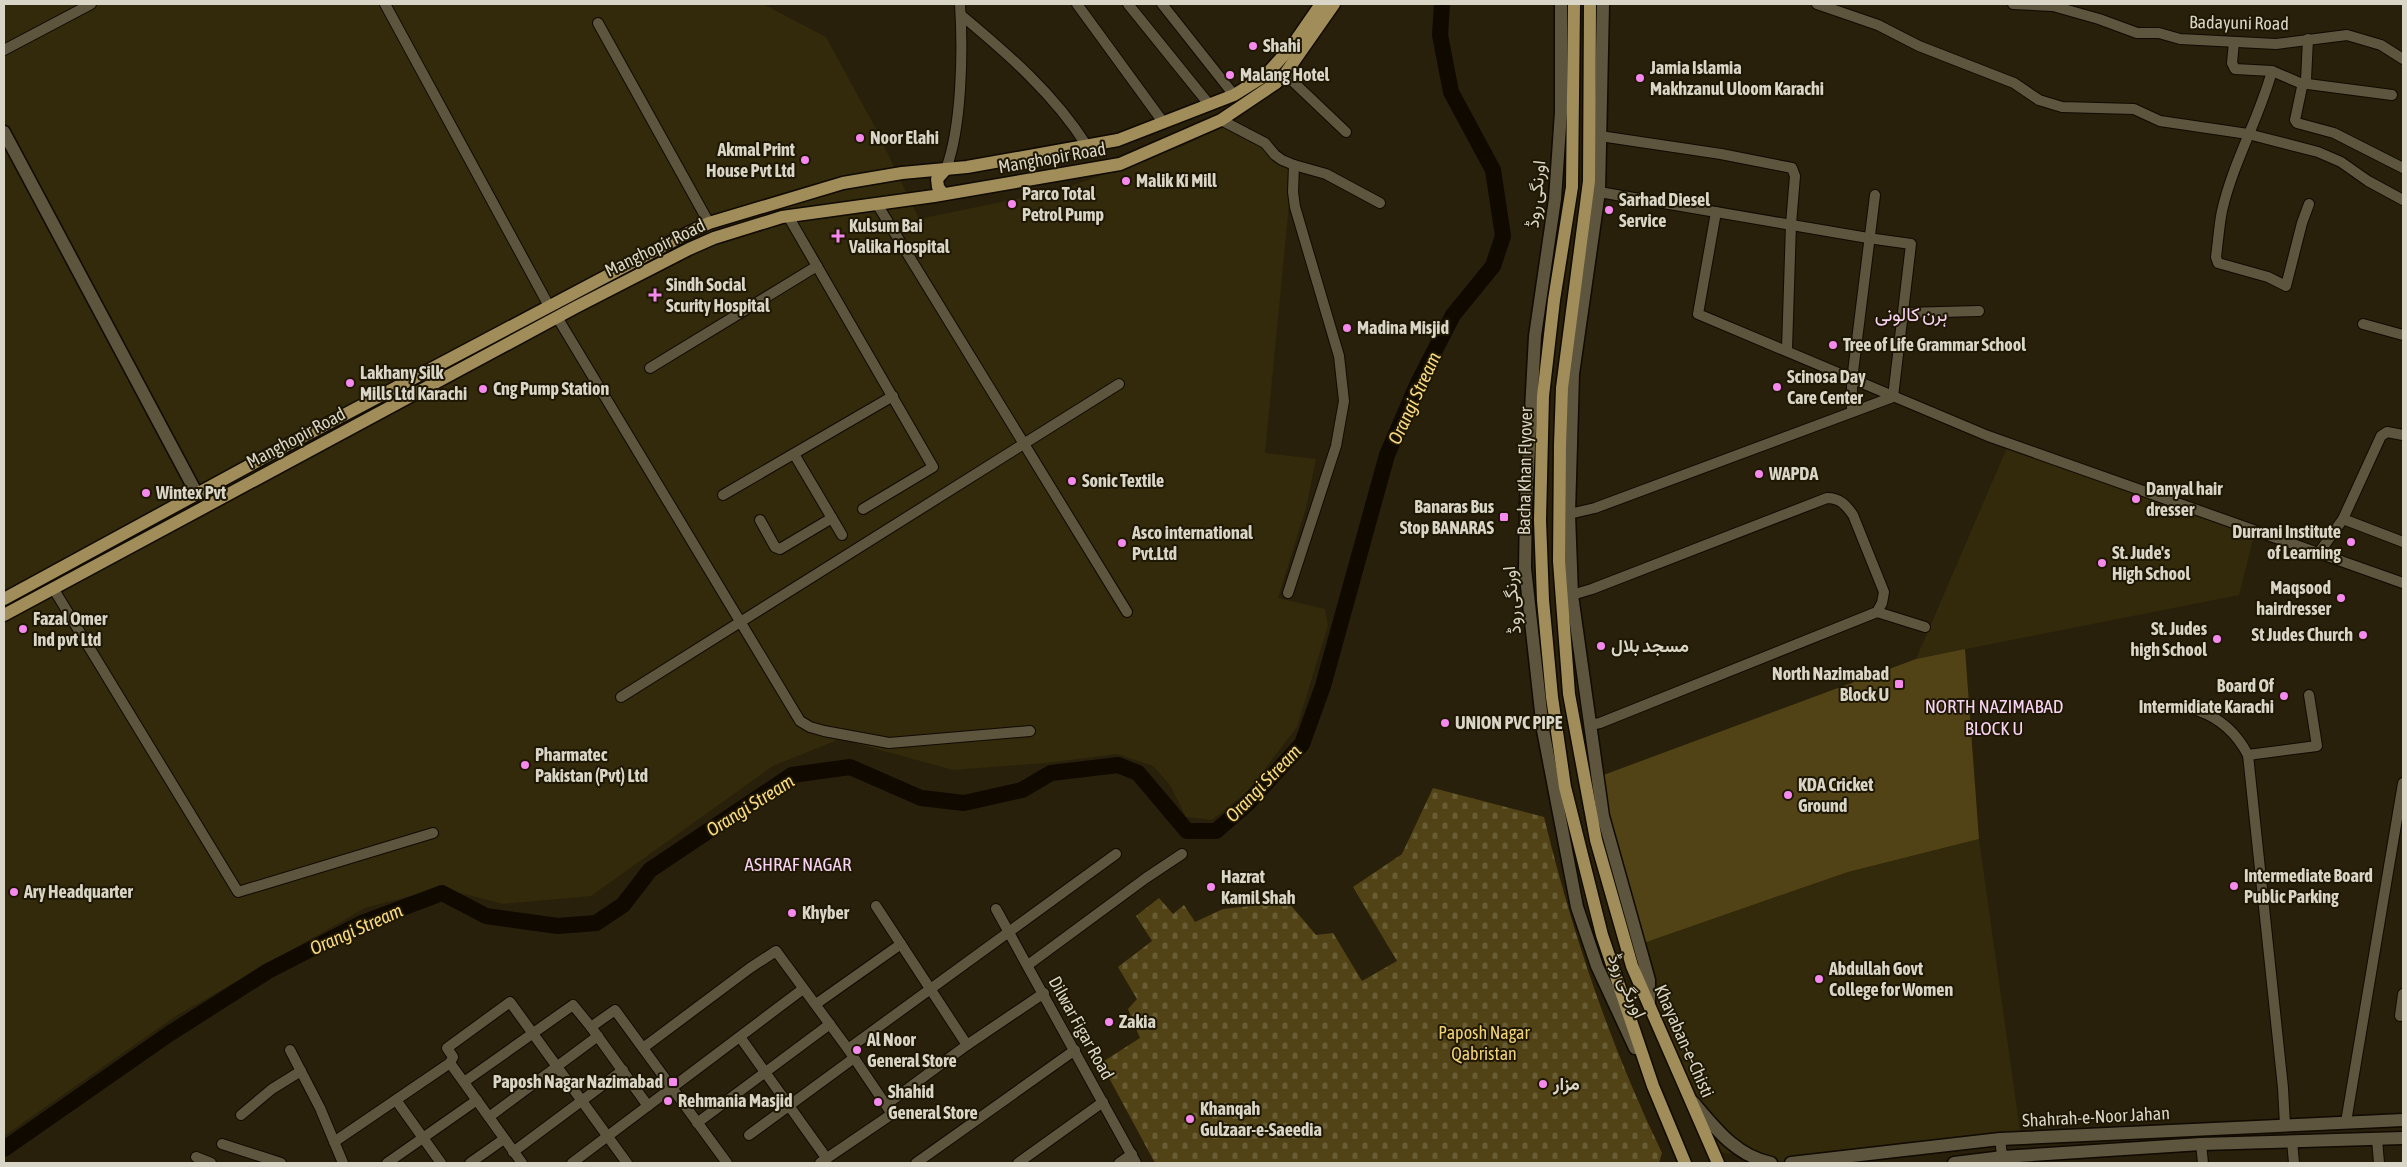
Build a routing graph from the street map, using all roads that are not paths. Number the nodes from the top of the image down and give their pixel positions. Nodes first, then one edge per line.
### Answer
1 (91, 4) edge
2 (385, 4) edge
3 (960, 4) edge
4 (1077, 4) edge
5 (1128, 4) edge
6 (1162, 4) edge
7 (1321, 4) edge
8 (1334, 4) edge
9 (1561, 4) edge
10 (1574, 4) edge
11 (1590, 4) edge
12 (1603, 4) edge
13 (1817, 4) edge
14 (2014, 4) edge
15 (961, 15) junction
16 (598, 23) dead end
17 (2308, 38) junction
18 (2234, 42) junction
19 (4, 50) edge
20 (2403, 59) edge
21 (2272, 71) junction
22 (1285, 74) junction
23 (2304, 83) junction
24 (1234, 95) junction
25 (2392, 95) dead end
26 (1208, 103) junction
27 (1221, 120) junction
28 (1163, 122) junction
29 (4, 132) edge
30 (1346, 132) dead end
31 (2248, 134) junction
32 (1600, 136) junction
33 (1087, 146) junction
34 (1294, 165) junction
35 (2403, 168) edge
36 (946, 169) junction
37 (921, 171) junction
38 (1599, 192) junction
39 (943, 194) junction
40 (1875, 195) dead end
41 (927, 197) junction
42 (2403, 200) edge
43 (1380, 203) dead end
44 (877, 204) junction
45 (2309, 204) dead end
46 (1716, 212) junction
47 (788, 216) junction
48 (709, 224) junction
49 (1791, 224) junction
50 (1868, 238) junction
51 (817, 266) junction
52 (549, 306) junction
53 (1979, 311) dead end
54 (1903, 313) junction
55 (557, 317) junction
56 (2363, 324) dead end
57 (2403, 335) edge
58 (1786, 350) junction
59 (650, 368) dead end
60 (1852, 380) junction
61 (1119, 384) dead end
62 (893, 396) junction
63 (1893, 397) junction
64 (1852, 412) junction
65 (2403, 435) edge
66 (1024, 443) junction
67 (794, 454) junction
68 (198, 494) junction
69 (723, 495) dead end
70 (863, 510) dead end
71 (1569, 514) junction
72 (832, 518) junction
73 (2343, 519) junction
74 (760, 520) dead end
75 (842, 535) dead end
76 (2403, 542) edge
77 (2318, 554) junction
78 (2403, 583) edge
79 (53, 588) junction
80 (1288, 593) dead end
81 (1572, 595) junction
82 (4, 600) edge
83 (1127, 612) dead end
84 (1877, 612) junction
85 (4, 615) edge
86 (738, 621) junction
87 (1925, 626) dead end
88 (2309, 695) dead end
89 (621, 697) dead end
90 (2200, 711) dead end
91 (1590, 726) junction
92 (1030, 731) dead end
93 (2248, 755) junction
94 (2403, 783) edge
95 (432, 833) dead end
96 (1116, 854) dead end
97 (1182, 854) dead end
98 (876, 906) dead end
99 (996, 909) dead end
100 (1621, 931) joint
101 (1010, 932) junction
102 (901, 944) junction
103 (1028, 965) junction
104 (931, 988) junction
105 (804, 989) junction
106 (1044, 993) junction
107 (2403, 994) edge
108 (1649, 1002) junction
109 (816, 1004) junction
110 (2400, 1016) dead end
111 (830, 1024) junction
112 (592, 1027) junction
113 (532, 1032) junction
114 (598, 1036) junction
115 (740, 1037) junction
116 (967, 1045) junction
117 (643, 1048) junction
118 (848, 1049) junction
119 (290, 1050) dead end
120 (1075, 1050) junction
121 (854, 1058) junction
122 (450, 1063) junction
123 (557, 1066) junction
124 (623, 1070) junction
125 (301, 1071) junction
126 (765, 1072) junction
127 (464, 1082) junction
128 (1653, 1086) junction
129 (672, 1088) junction
130 (1690, 1098) junction
131 (396, 1100) junction
132 (477, 1100) junction
133 (582, 1100) junction
134 (1103, 1102) junction
135 (887, 1104) junction
136 (648, 1106) junction
137 (789, 1106) junction
138 (241, 1115) dead end
139 (489, 1117) junction
140 (2399, 1120) edge
141 (2346, 1122) junction
142 (697, 1123) junction
143 (2285, 1125) junction
144 (749, 1135) dead end
145 (608, 1136) junction
146 (423, 1138) junction
147 (504, 1139) junction
148 (2000, 1139) junction
149 (2377, 1139) junction
150 (2400, 1139) edge
151 (2292, 1141) junction
152 (334, 1142) junction
153 (222, 1144) dead end
154 (2201, 1144) junction
155 (514, 1152) junction
156 (196, 1157) dead end
157 (1134, 1159) edge
158 (2003, 1160) edge
159 (824, 1161) edge
160 (211, 1163) edge
161 (281, 1163) edge
162 (343, 1163) edge
163 (388, 1163) edge
164 (441, 1163) edge
165 (470, 1163) edge
166 (522, 1163) edge
167 (572, 1163) edge
168 (627, 1163) edge
169 (727, 1163) edge
170 (916, 1163) edge
171 (1018, 1163) edge
172 (1119, 1163) edge
173 (1685, 1163) edge
174 (1718, 1163) edge
175 (1771, 1163) edge
176 (1791, 1163) edge
177 (1954, 1163) edge
178 (2203, 1163) edge
179 (2294, 1163) edge
180 (2379, 1163) edge

1 - 19 street
2 - 52 street
3 - 15 street
4 - 28 street
5 - 26 street
6 - 24 street
7 - 24 main road, Manghopir Road
8 - 22 main road, Manghopir Road
9 - 128 street, اورنگی روڈ
10 - 128 main road, Bacha Khan Flyover
11 - 100 main road, Bacha Khan Flyover
12 - 32 street, اورنگی روڈ
13 - 31 street
14 - 18 street, Badayuni Road
15 - 33 street
15 - 36 street
16 - 48 street
17 - 18 street, Badayuni Road
17 - 20 street, Badayuni Road
17 - 23 street
18 - 21 street
21 - 23 street
21 - 31 street
22 - 27 main road, Manghopir Road
22 - 30 street
23 - 25 street
23 - 35 street
24 - 26 main road, Manghopir Road
26 - 28 main road, Manghopir Road
27 - 34 street
27 - 39 main road, Manghopir Road
28 - 33 main road, Manghopir Road
29 - 68 street
31 - 42 street
31 - 45 street
32 - 38 street, اورنگی روڈ
32 - 49 street
33 - 36 main road, Manghopir Road
34 - 43 street
34 - 80 street
36 - 37 main road, Manghopir Road
36 - 39 main road
37 - 41 main road
37 - 48 main road, Manghopir Road
38 - 46 street
38 - 71 street, اورنگی روڈ
39 - 41 main road, Manghopir Road
40 - 50 street
41 - 44 main road, Manghopir Road
44 - 47 main road, Manghopir Road
44 - 66 street
46 - 49 street
46 - 58 street
47 - 51 street
47 - 55 main road, Manghopir Road
48 - 52 main road, Manghopir Road
49 - 50 street
49 - 58 street
50 - 54 street
50 - 60 street
51 - 59 street
51 - 62 street
52 - 68 main road, Manghopir Road
53 - 54 street
54 - 63 street
55 - 79 main road, Manghopir Road
55 - 86 street
56 - 57 street
58 - 60 street
60 - 63 street
60 - 64 street
61 - 66 street
62 - 67 street
62 - 70 street
63 - 64 street
63 - 77 street
64 - 71 street
65 - 73 street
66 - 83 street
66 - 86 street
67 - 69 street
67 - 72 street
68 - 82 main road, Manghopir Road
71 - 81 street, اورنگی روڈ
72 - 74 street
72 - 75 street
73 - 76 street
73 - 77 street
77 - 78 street
79 - 85 main road, Manghopir Road
79 - 95 street
81 - 84 street
81 - 91 street, اورنگی روڈ
84 - 87 street
84 - 91 street
86 - 89 street
86 - 92 street
88 - 93 street
90 - 93 street
91 - 108 street, اورنگی روڈ
93 - 143 street
94 - 141 street
96 - 101 street
97 - 103 street
98 - 102 street
99 - 101 street, Dilwar Figar Road
100 - 108 main road, Khayaban-e-Chisti
101 - 103 street, Dilwar Figar Road
101 - 104 street
102 - 104 street
102 - 109 street
103 - 106 street, Dilwar Figar Road
104 - 116 street
104 - 118 street
105 - 109 street
105 - 115 street
105 - 117 street
106 - 116 street
106 - 120 street, Dilwar Figar Road
107 - 110 street
108 - 130 main road, Khayaban-e-Chisti
109 - 111 street
111 - 118 street
111 - 126 street
112 - 113 street
112 - 114 street
112 - 117 street
113 - 122 street
113 - 123 street
113 - 127 street
114 - 123 street
114 - 124 street
115 - 126 street
115 - 129 street
116 - 135 street
117 - 129 street
118 - 121 street
119 - 125 street
120 - 134 street, Dilwar Figar Road
120 - 170 street
121 - 135 street
121 - 137 street
122 - 127 street
122 - 131 street
123 - 133 street
123 - 139 street
124 - 133 street
124 - 136 street
125 - 138 street
125 - 152 street
126 - 137 street
126 - 142 street
127 - 132 street
128 - 173 main road
129 - 136 street
129 - 142 street
130 - 174 main road, Khayaban-e-Chisti
130 - 175 street
131 - 146 street
131 - 152 street
132 - 139 street
132 - 146 street
133 - 145 street
133 - 155 street
134 - 157 street, Dilwar Figar Road
134 - 171 street
135 - 159 street
136 - 145 street
137 - 144 street
137 - 159 street
139 - 147 street
140 - 141 street, Shahrah-e-Noor Jahan
140 - 150 street
141 - 143 street, Shahrah-e-Noor Jahan
142 - 169 street
143 - 148 street, Shahrah-e-Noor Jahan
145 - 167 street
145 - 168 street
146 - 163 street
146 - 164 street
147 - 155 street
147 - 165 street
148 - 158 street
148 - 176 street, Shahrah-e-Noor Jahan
149 - 150 street, Shahrah-e-Noor Jahan
149 - 151 street, Shahrah-e-Noor Jahan
149 - 180 street
151 - 154 street, Shahrah-e-Noor Jahan
151 - 179 street
152 - 162 street
153 - 161 street
154 - 158 street, Shahrah-e-Noor Jahan
154 - 178 street
155 - 166 street
156 - 160 street
157 - 172 street
158 - 177 street, Shahrah-e-Noor Jahan

